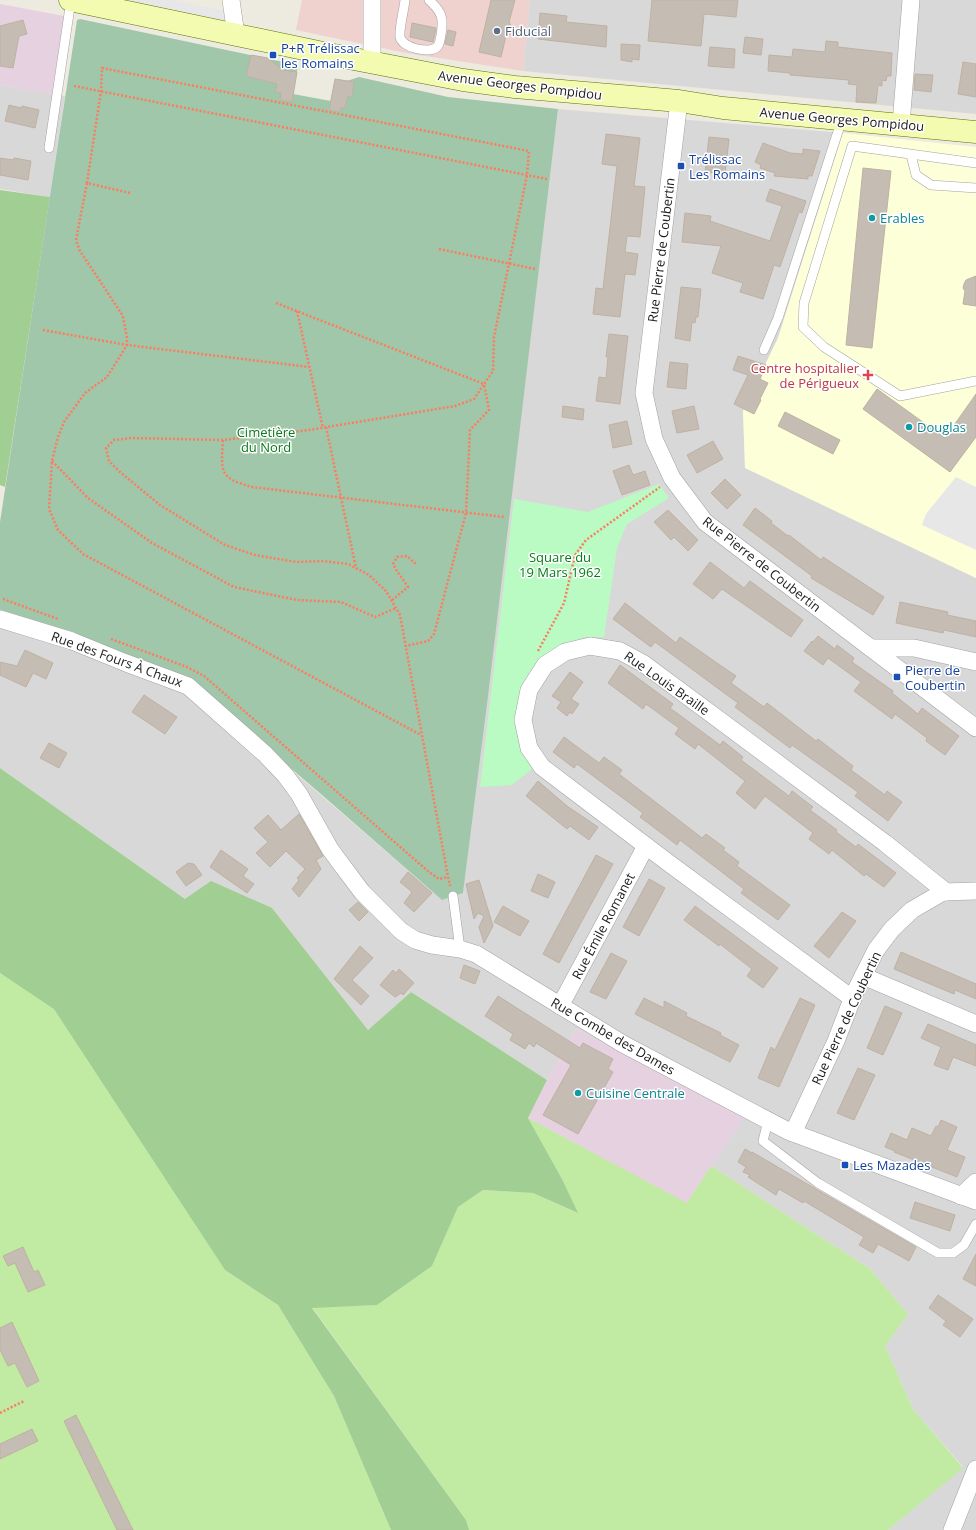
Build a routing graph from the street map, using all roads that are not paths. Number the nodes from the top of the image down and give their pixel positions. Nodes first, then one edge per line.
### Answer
1 (70, 0) edge
2 (231, 0) edge
3 (372, 0) edge
4 (405, 0) edge
5 (429, 0) edge
6 (911, 0) edge
7 (236, 34) junction
8 (372, 62) junction
9 (679, 101) junction
10 (842, 119) junction
11 (901, 124) junction
12 (976, 132) edge
13 (49, 148) dead end
14 (910, 155) junction
15 (976, 164) edge
16 (976, 188) edge
17 (764, 350) dead end
18 (976, 381) edge
19 (0, 619) edge
20 (871, 648) junction
21 (976, 662) edge
22 (976, 728) edge
23 (646, 846) junction
24 (976, 891) edge
25 (946, 892) junction
26 (454, 896) road end
27 (460, 949) junction
28 (476, 954) joint
29 (863, 976) junction
30 (852, 999) junction
31 (560, 1006) junction
32 (976, 1024) edge
33 (768, 1121) junction
34 (793, 1133) junction
35 (976, 1182) edge
36 (968, 1198) edge
37 (976, 1224) edge
38 (976, 1469) edge
39 (952, 1530) edge

1 - 7 main road, Avenue Georges Pompidou
1 - 13 lane
2 - 7 street
3 - 8 street
4 - 5 lane
6 - 11 street
7 - 8 main road, Avenue Georges Pompidou
8 - 9 main road, Avenue Georges Pompidou
9 - 10 main road, Avenue Georges Pompidou
9 - 20 street, Rue Pierre de Coubertin
10 - 11 main road, Avenue Georges Pompidou
10 - 17 lane
11 - 12 main road, Avenue Georges Pompidou
14 - 15 lane
14 - 16 lane
14 - 18 lane
19 - 27 street, Rue des Fours À Chaux
20 - 21 street
20 - 22 street, Rue Pierre de Coubertin
23 - 25 street, Rue Louis Braille
23 - 30 street, Rue Louis Braille
23 - 31 street, Rue Émile Romanet
24 - 25 street, Rue Pierre de Coubertin
25 - 29 street, Rue Pierre de Coubertin
26 - 27 lane
27 - 28 street, Rue des Fours À Chaux
28 - 31 street, Rue Combe des Dames
29 - 30 street, Rue Pierre de Coubertin
29 - 32 street
30 - 34 street, Rue Pierre de Coubertin
31 - 33 street, Rue Combe des Dames
33 - 34 street, Rue Combe des Dames
33 - 37 lane
34 - 36 street, Rue Combe des Dames
35 - 36 street
38 - 39 street

